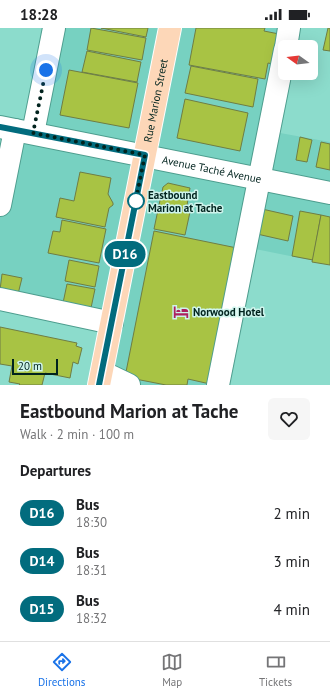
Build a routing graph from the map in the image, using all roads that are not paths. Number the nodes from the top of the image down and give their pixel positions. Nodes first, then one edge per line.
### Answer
1 (54, 28) edge
2 (170, 28) edge
3 (290, 28) edge
4 (287, 40) edge
5 (279, 80) edge
6 (16, 130) edge
7 (145, 155) junction
8 (259, 179) junction
9 (330, 193) edge
10 (0, 205) edge
11 (0, 299) edge
12 (112, 323) junction
13 (101, 378) edge
14 (129, 385) edge
15 (218, 385) edge

1 - 6 street
2 - 7 main road, Rue Marion Street
3 - 4 street
5 - 8 street
6 - 7 street, Avenue Taché Avenue
6 - 10 street
7 - 8 street, Avenue Taché Avenue
7 - 12 main road, Rue Marion Street
8 - 9 street, Avenue Taché Avenue
8 - 15 street
11 - 12 street
12 - 13 main road, Rue Marion Street
13 - 14 street

